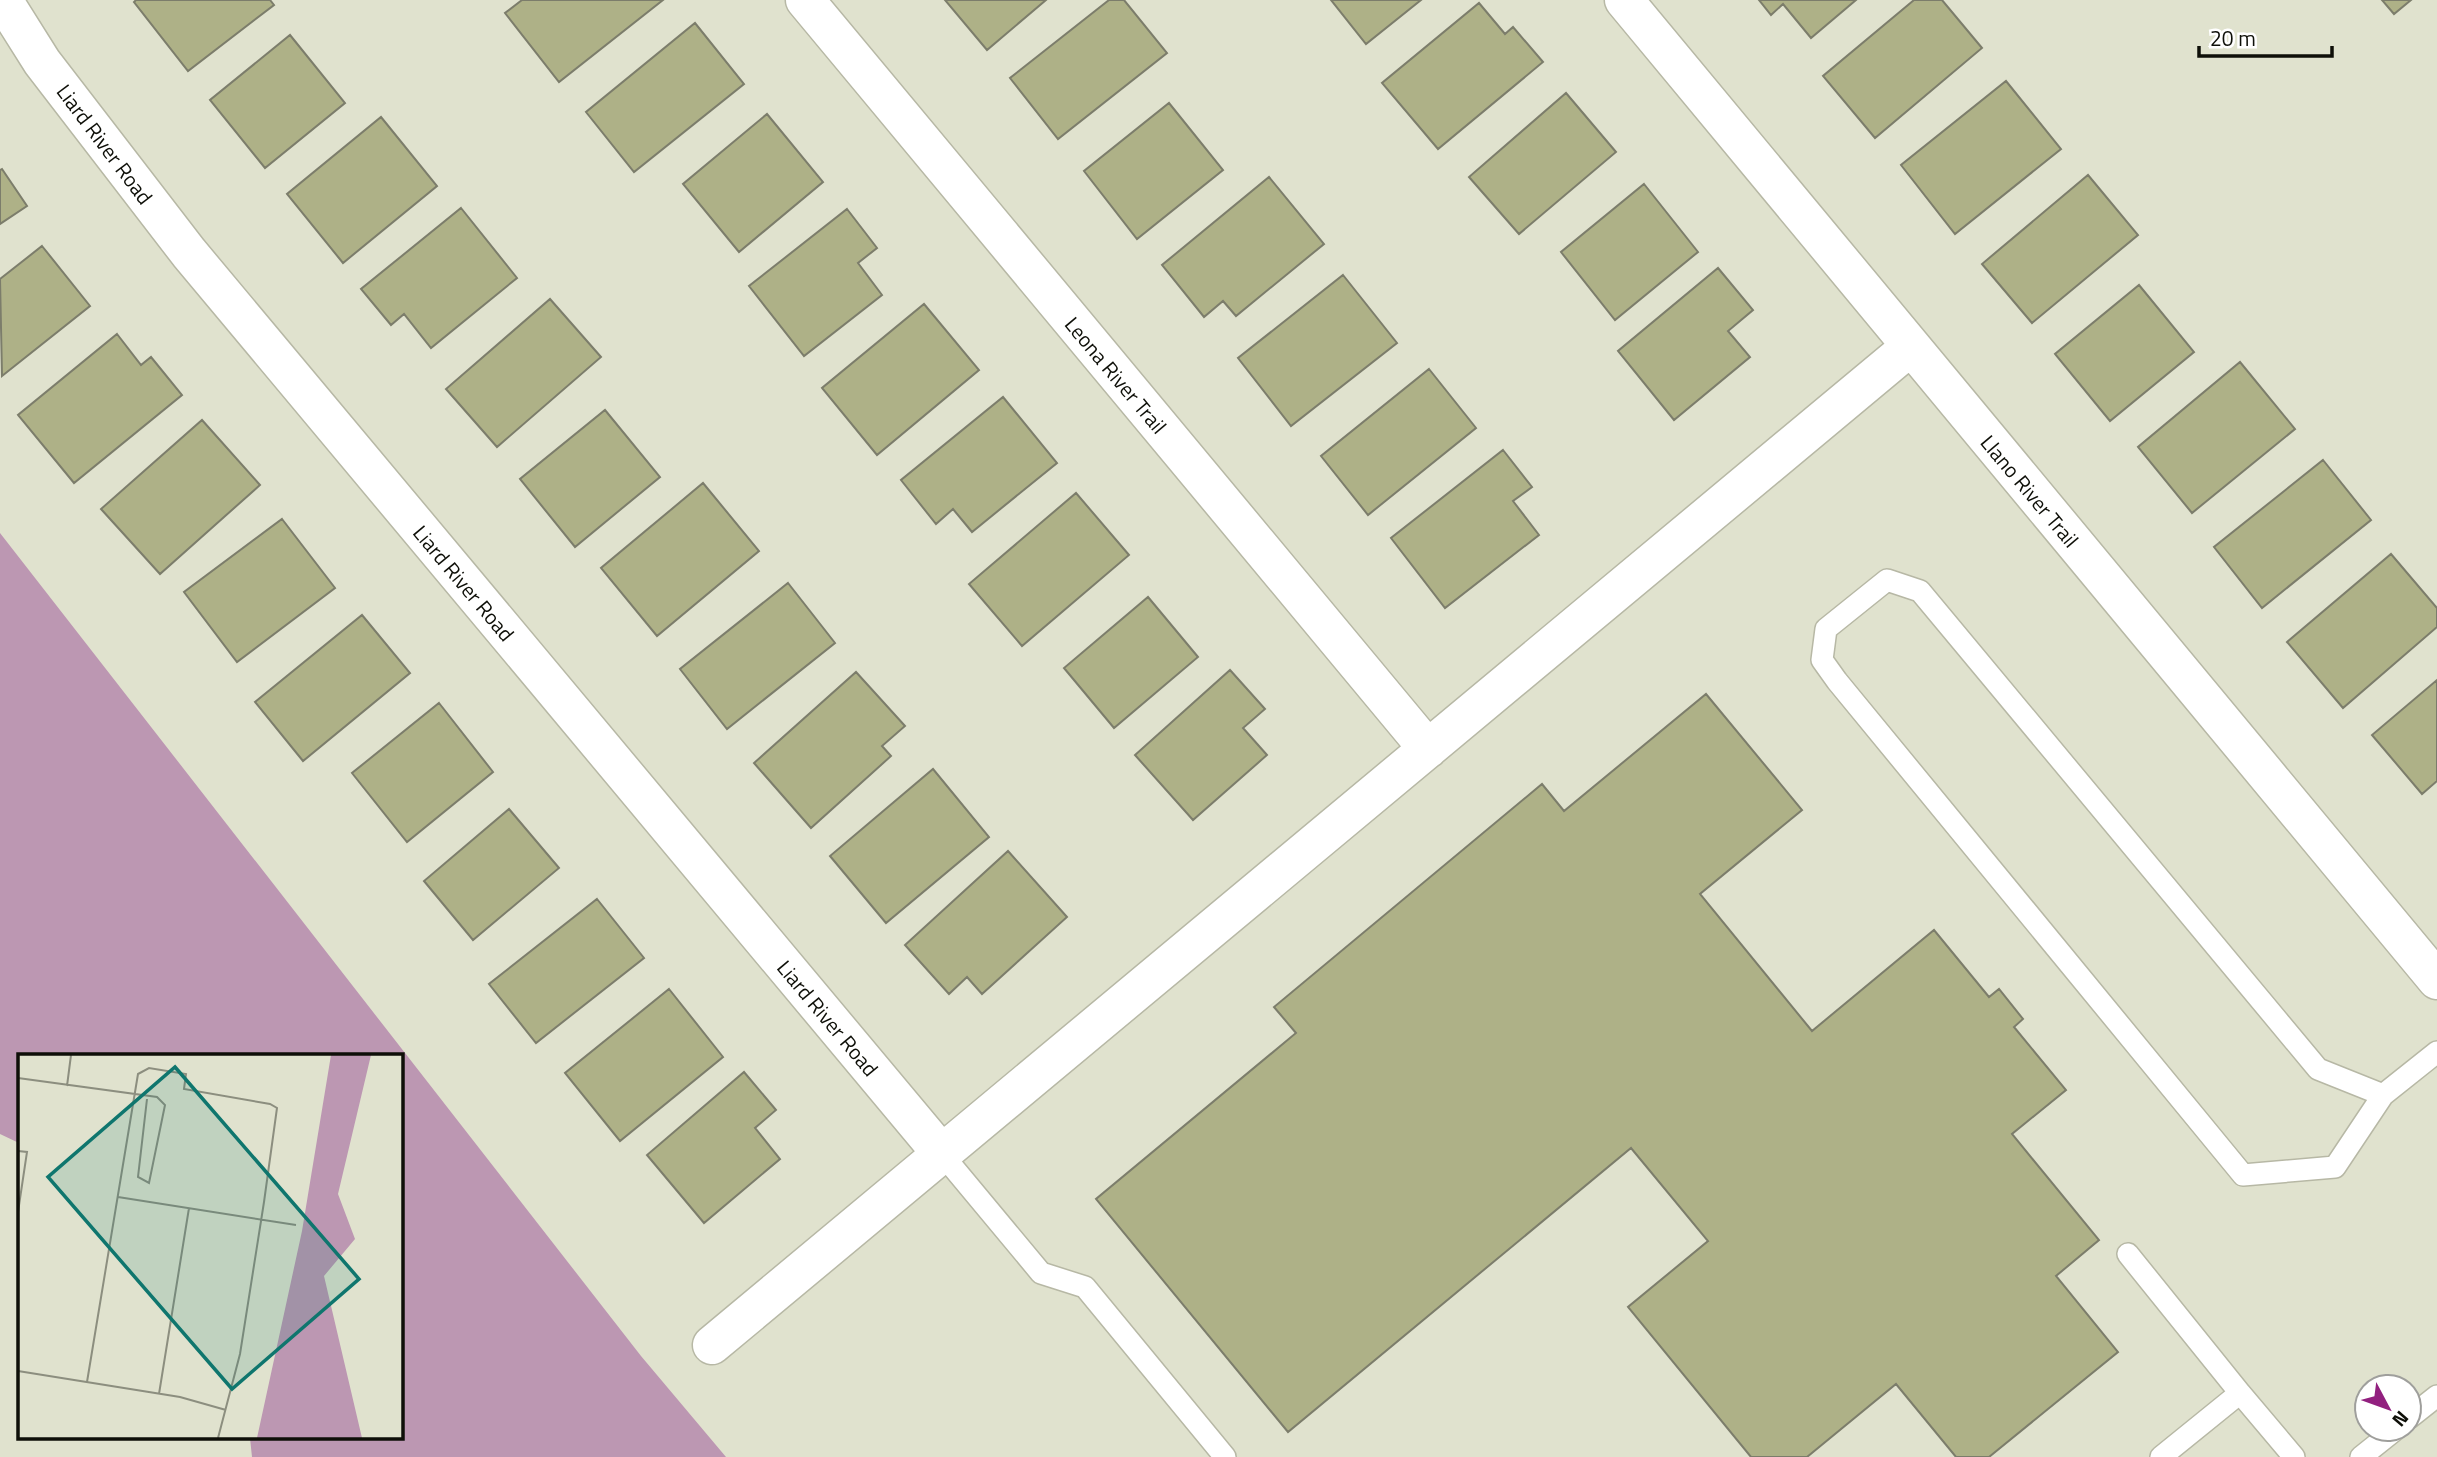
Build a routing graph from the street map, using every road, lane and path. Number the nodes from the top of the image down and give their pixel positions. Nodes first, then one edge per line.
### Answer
1 (3, 0) edge
2 (804, 0) edge
3 (1623, 0) edge
4 (1910, 347) junction
5 (1428, 749) junction
6 (2437, 980) edge
7 (2437, 1052) edge
8 (2383, 1095) junction
9 (942, 1154) junction
10 (2128, 1254) dead end
11 (712, 1345) dead end
12 (2240, 1393) junction
13 (2437, 1396) edge
14 (2423, 1407) edge
15 (2378, 1443) edge
16 (1225, 1457) edge
17 (2161, 1457) edge
18 (2294, 1457) edge
19 (2361, 1457) edge

1 - 9 street, Liard River Road
2 - 5 street, Leona River Trail
3 - 4 street, Llano River Trail
4 - 5 street
4 - 6 street, Llano River Trail
5 - 9 street
7 - 8 lane
8 - 8 lane
9 - 11 street
9 - 16 lane
10 - 12 lane
12 - 17 lane
12 - 18 lane
13 - 14 lane
15 - 19 lane

